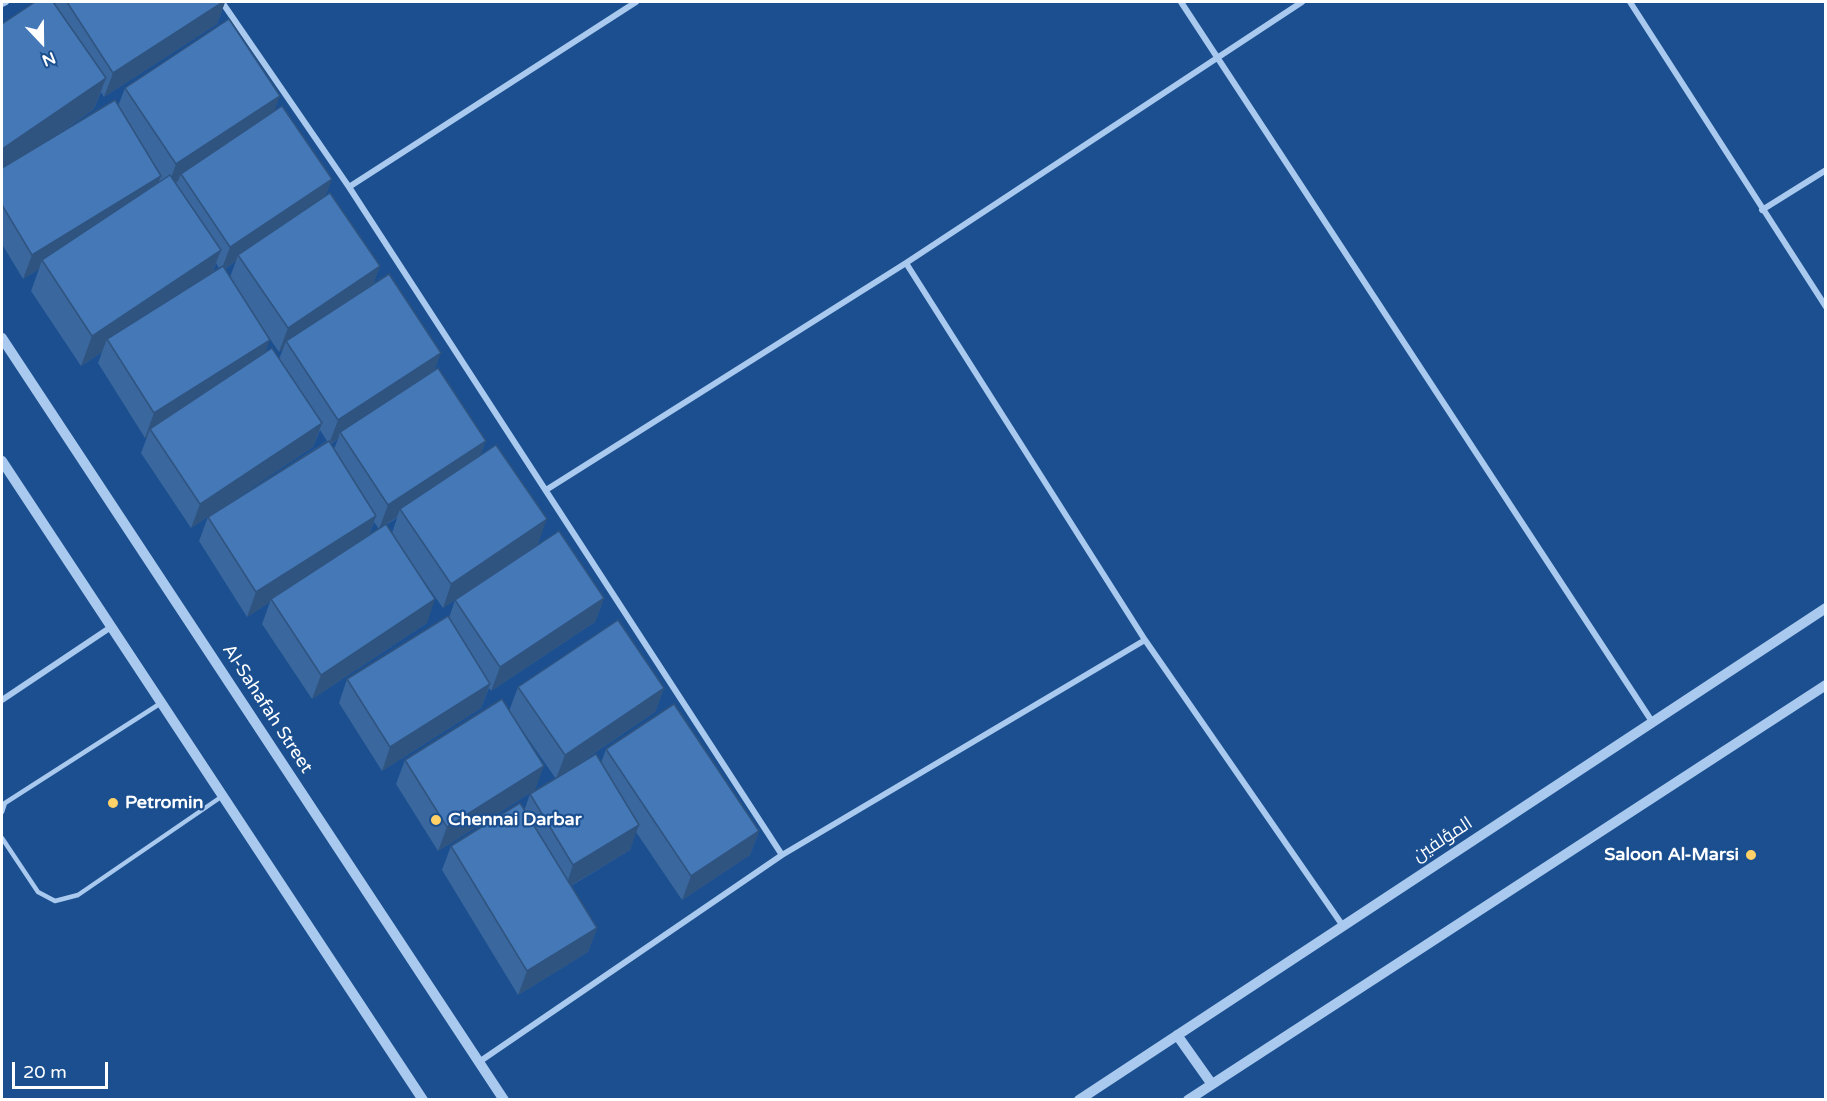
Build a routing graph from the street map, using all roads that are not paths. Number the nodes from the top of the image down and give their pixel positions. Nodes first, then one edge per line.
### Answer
1 (6, 2) edge
2 (222, 2) edge
3 (636, 2) edge
4 (1181, 2) edge
5 (1302, 2) edge
6 (1630, 2) edge
7 (2, 4) edge
8 (1218, 57) junction
9 (1826, 170) edge
10 (349, 187) junction
11 (1762, 210) junction
12 (906, 263) junction
13 (1826, 307) edge
14 (2, 338) edge
15 (2, 461) edge
16 (546, 490) junction
17 (1826, 608) edge
18 (111, 627) junction
19 (1145, 640) junction
20 (1826, 685) edge
21 (2, 700) edge
22 (161, 703) junction
23 (1653, 723) junction
24 (223, 796) junction
25 (2, 812) edge
26 (2, 838) edge
27 (782, 855) junction
28 (1343, 926) junction
29 (1177, 1035) junction
30 (479, 1062) junction
31 (1211, 1083) junction
32 (423, 1100) edge
33 (504, 1100) edge
34 (1079, 1100) edge
35 (1188, 1100) edge

1 - 7 street
2 - 10 street
3 - 10 street
4 - 8 street
5 - 8 street
6 - 11 street
8 - 12 street
8 - 23 street
9 - 11 street
10 - 16 street
11 - 13 street
12 - 16 street
12 - 19 street
14 - 30 street, Al-Sahafah Street
15 - 18 street
16 - 27 street
17 - 23 street, المؤلفين
18 - 21 street
18 - 22 street
19 - 27 street
19 - 28 street
20 - 31 street
22 - 24 street
22 - 25 lane
23 - 28 street, المؤلفين
24 - 26 lane
24 - 32 street
27 - 30 street
28 - 29 street, المؤلفين
29 - 31 street
29 - 34 street, المؤلفين
30 - 33 street, Al-Sahafah Street
31 - 35 street

